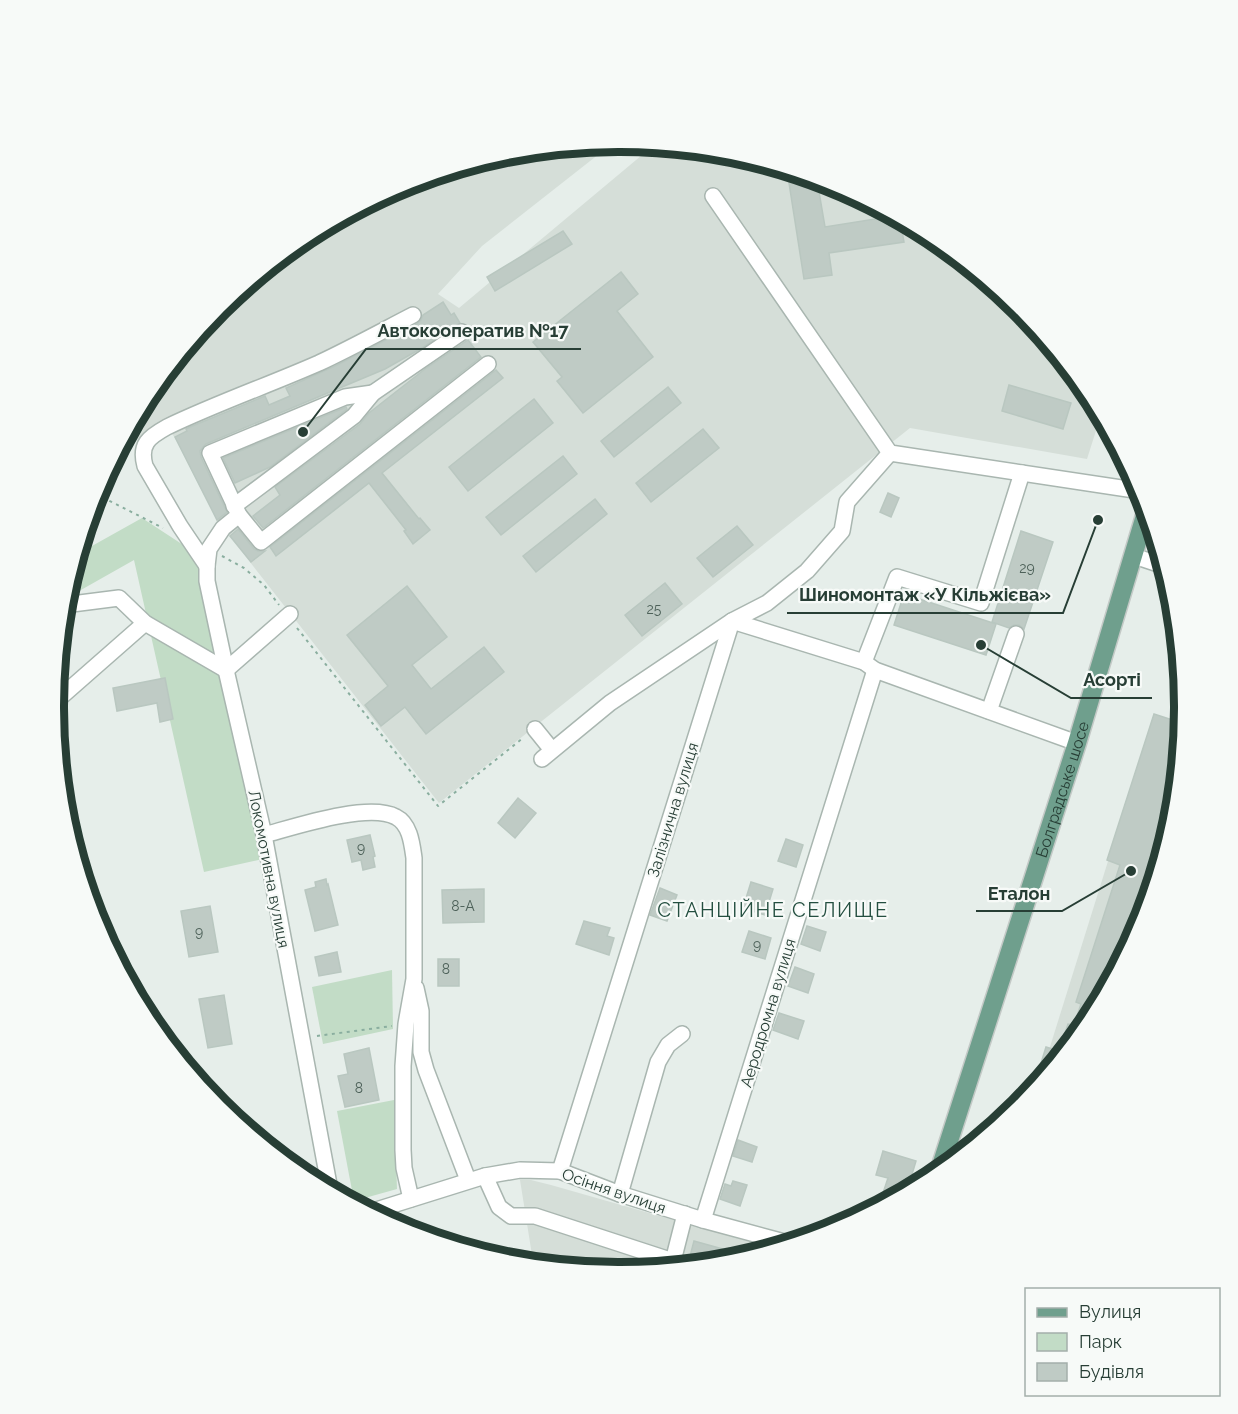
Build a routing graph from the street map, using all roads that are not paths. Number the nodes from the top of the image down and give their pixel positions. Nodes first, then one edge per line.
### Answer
1 (713, 196) dead end
2 (413, 315) dead end
3 (462, 332) dead end
4 (488, 364) dead end
5 (373, 393) junction
6 (890, 453) junction
7 (1022, 473) junction
8 (1128, 489) edge
9 (237, 511) junction
10 (1143, 525) edge
11 (1134, 556) junction
12 (1155, 563) edge
13 (207, 566) junction
14 (74, 604) edge
15 (289, 615) road end
16 (732, 621) junction
17 (145, 623) junction
18 (1016, 634) dead end
19 (870, 666) junction
20 (226, 670) junction
21 (65, 693) edge
22 (989, 711) junction
23 (536, 729) road end
24 (1077, 743) junction
25 (264, 835) junction
26 (414, 979) junction
27 (682, 1034) dead end
28 (944, 1156) edge
29 (560, 1171) junction
30 (485, 1176) junction
31 (328, 1178) edge
32 (468, 1180) junction
33 (620, 1194) junction
34 (411, 1199) junction
35 (383, 1208) edge
36 (685, 1214) junction
37 (703, 1220) junction
38 (774, 1239) edge
39 (677, 1258) edge
40 (662, 1259) edge

1 - 6 street
2 - 13 street
3 - 5 street
4 - 9 street
5 - 9 street
5 - 9 street
6 - 7 street
6 - 16 street
7 - 8 street
7 - 19 street, Аеродромна вулиця
9 - 13 street, Локомотивна вулиця
10 - 11 main road, Болградське шосе
11 - 12 street
11 - 24 main road, Болградське шосе
13 - 20 street, Локомотивна вулиця
14 - 17 street
15 - 20 street
16 - 19 street
16 - 23 street
16 - 29 street, Залізнична вулиця
17 - 20 street
17 - 21 street
18 - 22 street
19 - 22 street
19 - 37 street, Аеродромна вулиця
20 - 25 street, Локомотивна вулиця
22 - 24 street
24 - 28 main road, Болградське шосе
25 - 26 street
25 - 31 street, Локомотивна вулиця
26 - 32 street
26 - 34 street
27 - 33 street
29 - 30 street, Осіння вулиця
29 - 33 street, Осіння вулиця
30 - 32 street, Осіння вулиця
30 - 40 street
32 - 34 street, Осіння вулиця
33 - 36 street, Осіння вулиця
34 - 35 street, Осіння вулиця
36 - 37 street, Осіння вулиця
36 - 39 street
37 - 38 street, Осіння вулиця

